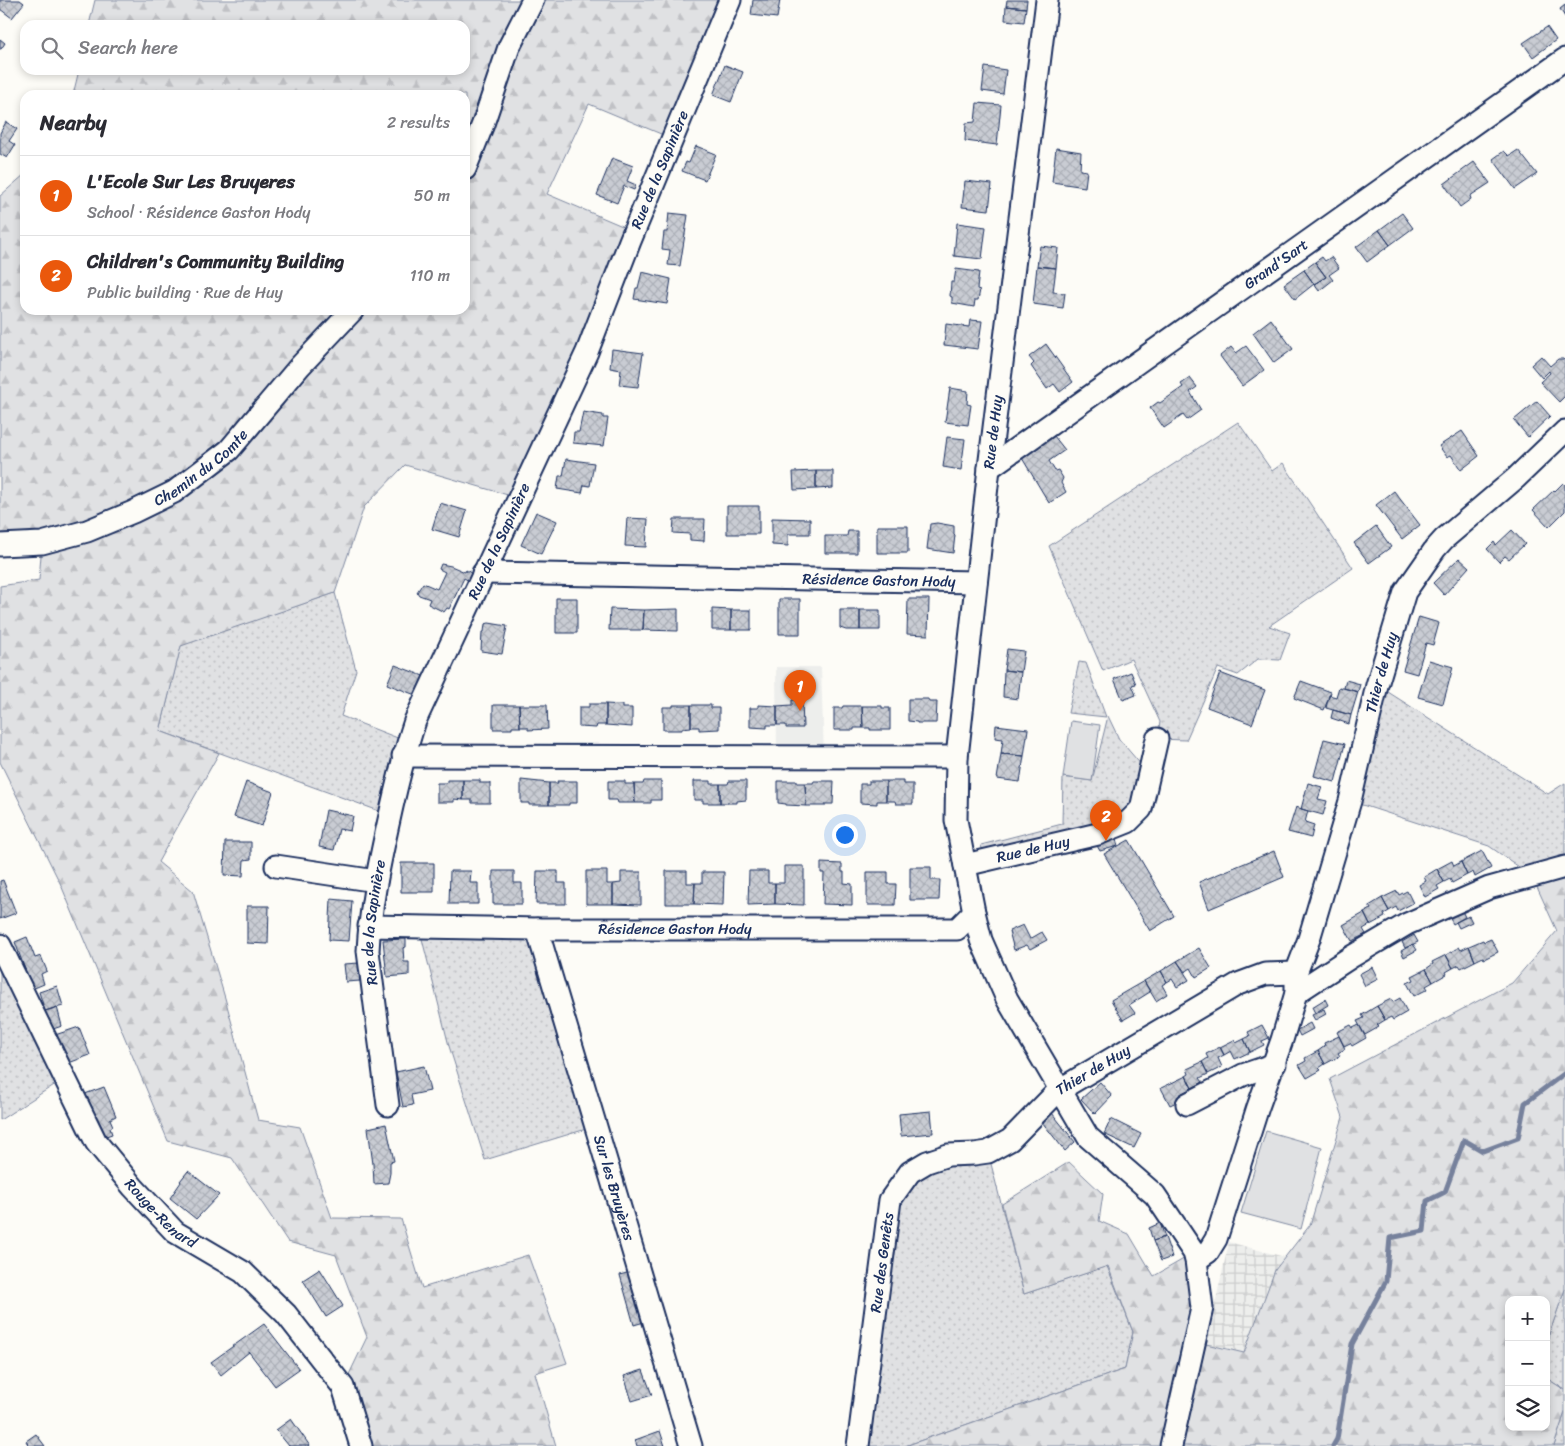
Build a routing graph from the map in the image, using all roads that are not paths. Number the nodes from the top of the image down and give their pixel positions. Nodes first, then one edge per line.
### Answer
1 (533, 0) edge
2 (730, 0) edge
3 (1047, 0) edge
4 (1565, 59) edge
5 (470, 156) edge
6 (348, 315) edge
7 (1565, 431) edge
8 (988, 468) junction
9 (0, 545) edge
10 (483, 573) junction
11 (976, 582) junction
12 (1157, 739) dead end
13 (403, 756) junction
14 (957, 757) junction
15 (965, 864) junction
16 (276, 866) dead end
17 (1565, 867) edge
18 (376, 881) junction
19 (974, 912) junction
20 (369, 926) junction
21 (537, 929) junction
22 (0, 945) edge
23 (1296, 983) junction
24 (1275, 1064) junction
25 (1059, 1090) junction
26 (1187, 1104) dead end
27 (388, 1105) dead end
28 (1196, 1260) junction
29 (361, 1446) edge
30 (691, 1446) edge
31 (858, 1446) edge
32 (1171, 1446) edge

1 - 5 street
2 - 10 street, Rue de la Sapinière
3 - 8 street, Rue de Huy
4 - 8 street, Grand'Sart
6 - 9 street, Chemin du Comte
7 - 23 street, Thier de Huy
8 - 11 street, Rue de Huy
10 - 11 street, Résidence Gaston Hody
10 - 13 street, Rue de la Sapinière
11 - 14 street, Rue de Huy
12 - 15 street, Rue de Huy
13 - 14 street
13 - 18 street, Rue de la Sapinière
14 - 15 street, Rue de Huy
15 - 19 street, Rue de Huy
16 - 18 street
17 - 23 street
18 - 20 street, Rue de la Sapinière
19 - 21 street, Résidence Gaston Hody
19 - 25 street, Rue de Huy
20 - 21 street, Résidence Gaston Hody
20 - 27 street, Rue de la Sapinière
21 - 30 street, Sur les Bruyères
22 - 29 street, Rouge-Renard
23 - 24 street, Thier de Huy
23 - 25 street, Thier de Huy
24 - 26 street
24 - 28 street, Thier de Huy
25 - 28 street, Thier de Huy
25 - 31 street, Rue des Genêts
28 - 32 street, Thier de Huy

